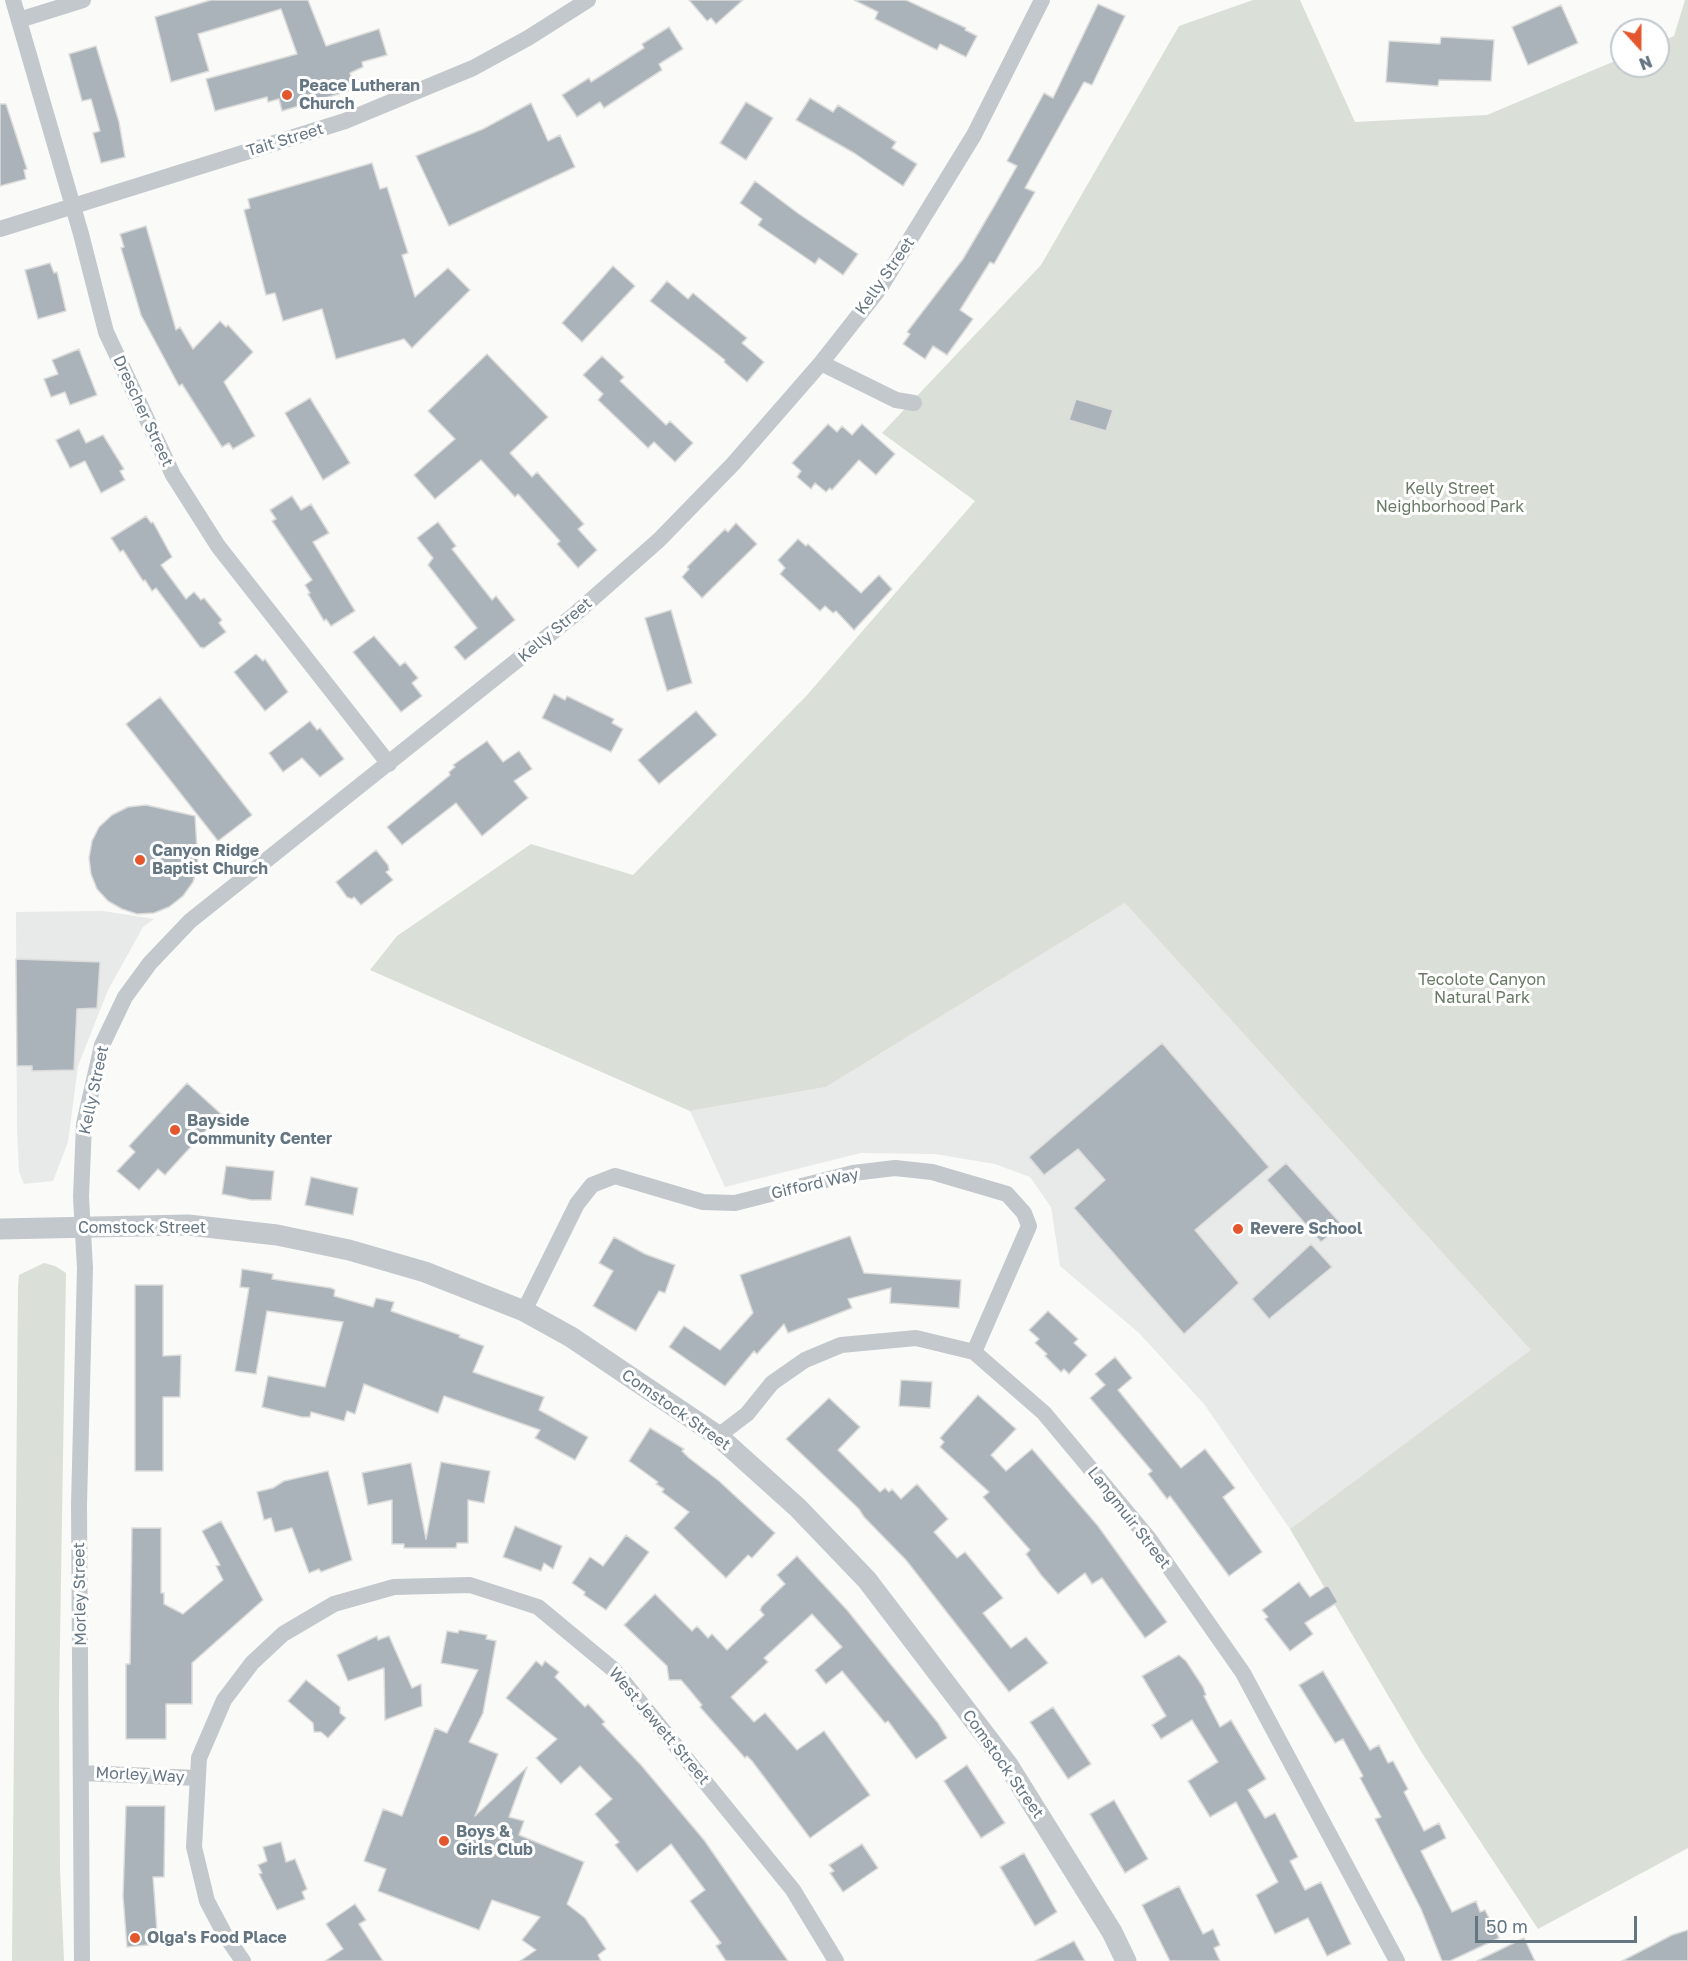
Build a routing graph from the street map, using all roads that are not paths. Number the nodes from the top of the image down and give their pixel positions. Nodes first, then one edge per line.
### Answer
1 (13, 0) edge
2 (83, 0) edge
3 (588, 0) edge
4 (1042, 0) edge
5 (19, 20) junction
6 (74, 207) junction
7 (0, 229) edge
8 (821, 363) junction
9 (914, 403) dead end
10 (389, 764) junction
11 (82, 1227) junction
12 (0, 1229) edge
13 (524, 1311) junction
14 (974, 1352) junction
15 (718, 1436) junction
16 (82, 1773) junction
17 (197, 1778) junction
18 (82, 1961) edge
19 (243, 1961) edge
20 (836, 1961) edge
21 (1126, 1961) edge
22 (1397, 1961) edge

1 - 5 street, Drescher Street
2 - 5 street
3 - 6 street, Tait Street
4 - 8 street, Kelly Street
5 - 6 street, Drescher Street
6 - 7 street, Tait Street
6 - 10 street, Drescher Street
8 - 9 street
8 - 10 street, Kelly Street
10 - 11 street, Kelly Street
11 - 12 street, Comstock Street
11 - 13 street, Comstock Street
11 - 16 street, Morley Street
13 - 14 street, Gifford Way
13 - 15 street, Comstock Street
14 - 15 street, Langmuir Street
14 - 22 street, Langmuir Street
15 - 21 street, Comstock Street
16 - 17 street, Morley Way
16 - 18 street, Morley Street
17 - 19 street, West Jewett Street
17 - 20 street, West Jewett Street

